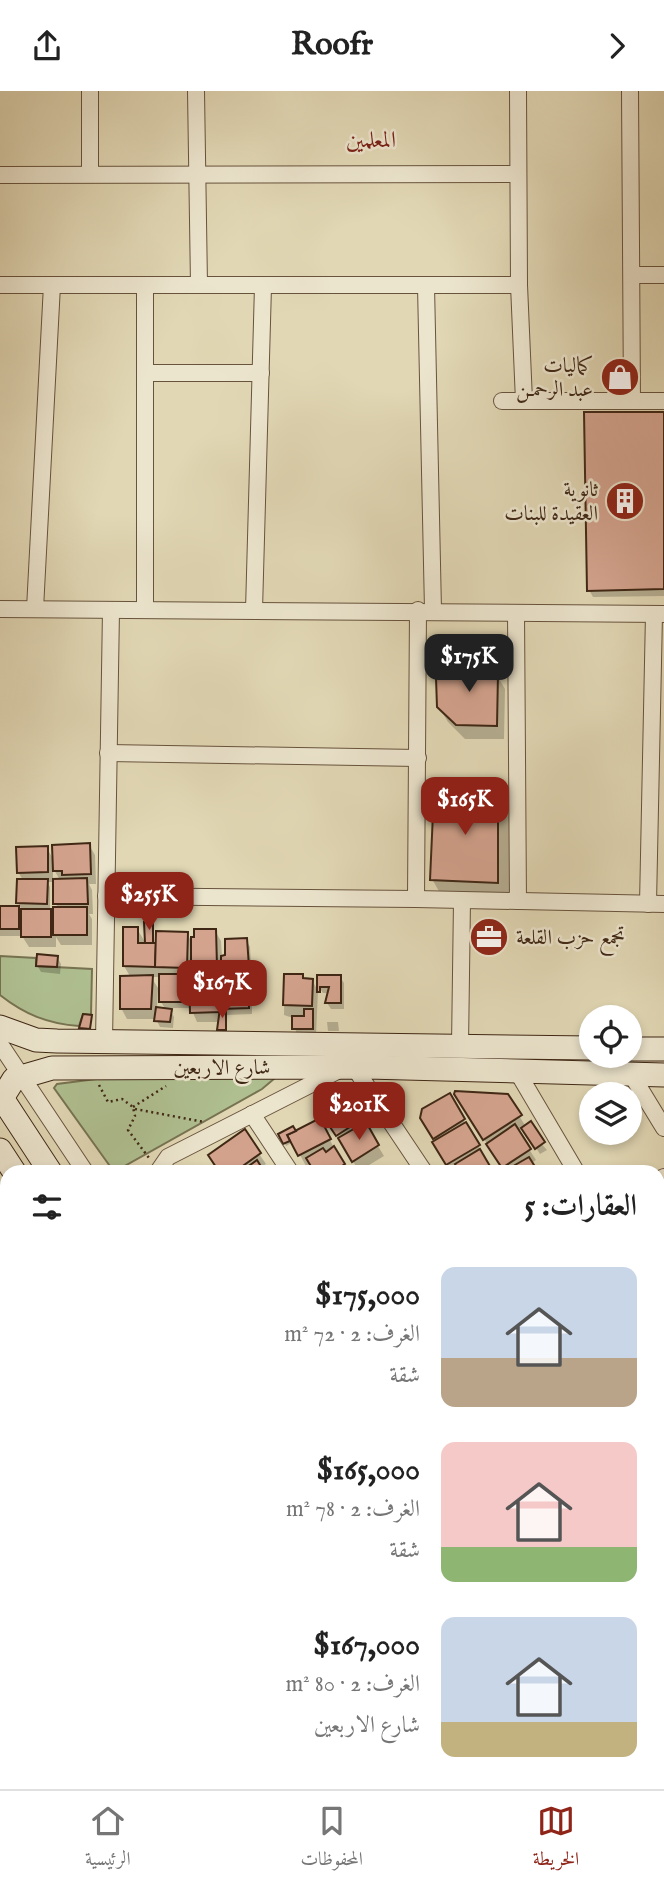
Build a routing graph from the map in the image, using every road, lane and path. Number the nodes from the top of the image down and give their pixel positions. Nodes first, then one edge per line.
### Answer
1 (90, 91) edge
2 (196, 91) edge
3 (517, 91) edge
4 (630, 91) edge
5 (90, 173) junction
6 (196, 173) junction
7 (518, 174) junction
8 (0, 175) edge
9 (632, 275) junction
10 (664, 275) edge
11 (0, 285) edge
12 (52, 285) junction
13 (145, 285) junction
14 (199, 285) junction
15 (519, 285) junction
16 (263, 286) junction
17 (426, 286) junction
18 (145, 373) junction
19 (261, 373) junction
20 (502, 401) dead end
21 (524, 401) junction
22 (632, 401) junction
23 (664, 401) edge
24 (0, 608) edge
25 (35, 609) junction
26 (145, 609) junction
27 (111, 610) junction
28 (254, 610) junction
29 (425, 610) junction
30 (516, 613) junction
31 (659, 614) edge
32 (108, 754) junction
33 (418, 758) junction
34 (106, 896) junction
35 (416, 899) junction
36 (462, 901) junction
37 (518, 901) junction
38 (656, 904) edge
39 (0, 1027) edge
40 (104, 1042) junction
41 (0, 1044) edge
42 (460, 1047) junction
43 (579, 1048) edge
44 (642, 1049) edge
45 (664, 1049) edge
46 (358, 1061) junction
47 (195, 1067) junction
48 (91, 1068) junction
49 (518, 1073) junction
50 (631, 1074) junction
51 (664, 1075) edge
52 (21, 1076) junction
53 (1, 1096) edge
54 (134, 1108) junction
55 (252, 1114) junction
56 (227, 1127) junction
57 (664, 1128) edge
58 (0, 1150) edge
59 (10, 1165) edge
60 (46, 1165) edge
61 (81, 1165) edge
62 (154, 1165) edge
63 (162, 1165) edge
64 (286, 1165) edge
65 (420, 1165) edge
66 (572, 1165) edge

1 - 5 street
2 - 6 street
3 - 7 street
4 - 9 street
5 - 6 street
5 - 8 street
6 - 7 street
6 - 14 street
7 - 15 street
9 - 10 street
9 - 22 street
11 - 12 street
12 - 13 street
12 - 25 street
13 - 14 street
13 - 18 street
14 - 16 street
15 - 17 street
15 - 21 street
16 - 17 street
16 - 19 street
17 - 29 street
18 - 19 street
18 - 26 street
19 - 28 street
20 - 21 street
21 - 22 street
22 - 23 street
24 - 25 street
25 - 27 street
26 - 27 street
26 - 28 street
27 - 32 street
28 - 29 street
29 - 30 street
29 - 33 street
30 - 31 street
30 - 37 street
31 - 38 street
32 - 33 street
32 - 34 street
33 - 35 street
34 - 35 street
34 - 40 street
35 - 36 street
36 - 37 street
36 - 42 street
37 - 38 street
39 - 40 main road, شارع الاربعين
40 - 46 main road, شارع الاربعين
41 - 52 street
42 - 43 main road, شارع الاربعين
42 - 46 main road, شارع الاربعين
44 - 45 main road
46 - 47 main road, شارع الاربعين
46 - 49 main road, شارع الاربعين
46 - 55 street
46 - 65 street
47 - 48 main road, شارع الاربعين
47 - 54 path
48 - 52 main road, شارع الاربعين
48 - 54 path
49 - 50 main road, شارع الاربعين
49 - 66 street
50 - 51 main road, شارع الاربعين
50 - 57 street
52 - 53 main road
52 - 61 street
53 - 60 main road
54 - 56 path
54 - 62 path
55 - 56 street
55 - 64 street
56 - 63 street
58 - 59 main road

